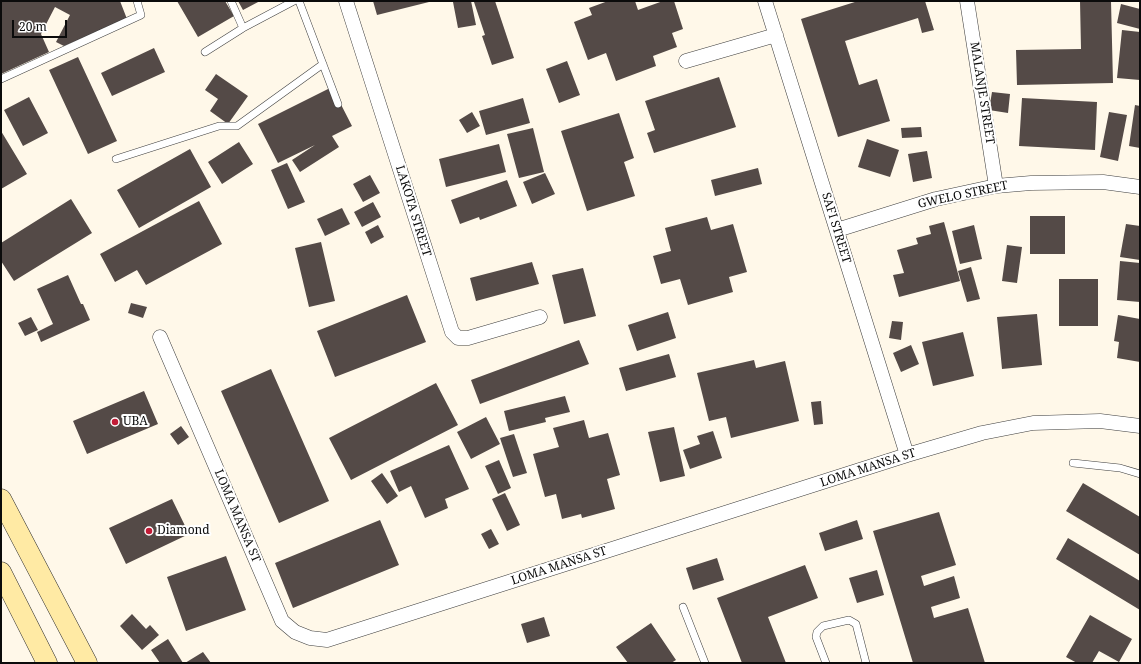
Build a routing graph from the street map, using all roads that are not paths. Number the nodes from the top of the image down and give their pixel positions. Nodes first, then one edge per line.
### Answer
1 (137, 1) edge
2 (231, 1) edge
3 (294, 1) edge
4 (299, 1) edge
5 (346, 1) edge
6 (765, 1) edge
7 (967, 1) edge
8 (243, 28) junction
9 (776, 35) junction
10 (205, 52) dead end
11 (686, 61) dead end
12 (323, 64) junction
13 (1, 79) edge
14 (338, 104) dead end
15 (116, 159) dead end
16 (996, 186) junction
17 (1140, 187) edge
18 (837, 230) junction
19 (540, 316) dead end
20 (160, 337) dead end
21 (1140, 426) edge
22 (907, 455) junction
23 (1073, 463) dead end
24 (1140, 474) edge
25 (1, 499) edge
26 (1, 572) edge
27 (683, 607) dead end
28 (47, 663) edge
29 (87, 663) edge
30 (705, 663) edge
31 (826, 663) edge
32 (866, 663) edge

1 - 13 lane
2 - 8 lane
3 - 8 lane
4 - 12 lane
5 - 19 street, LAKOTA STREET
6 - 9 street, SAFI STREET
7 - 16 street, MALANJE STREET
8 - 10 lane
9 - 11 street
9 - 18 street, SAFI STREET
12 - 14 lane
12 - 15 lane
16 - 17 street, GWELO STREET
16 - 18 street, GWELO STREET
18 - 22 street, SAFI STREET
20 - 22 street, LOMA MANSA ST
21 - 22 street, LOMA MANSA ST
23 - 24 lane
25 - 29 main road
26 - 28 main road
27 - 30 lane
31 - 32 lane

